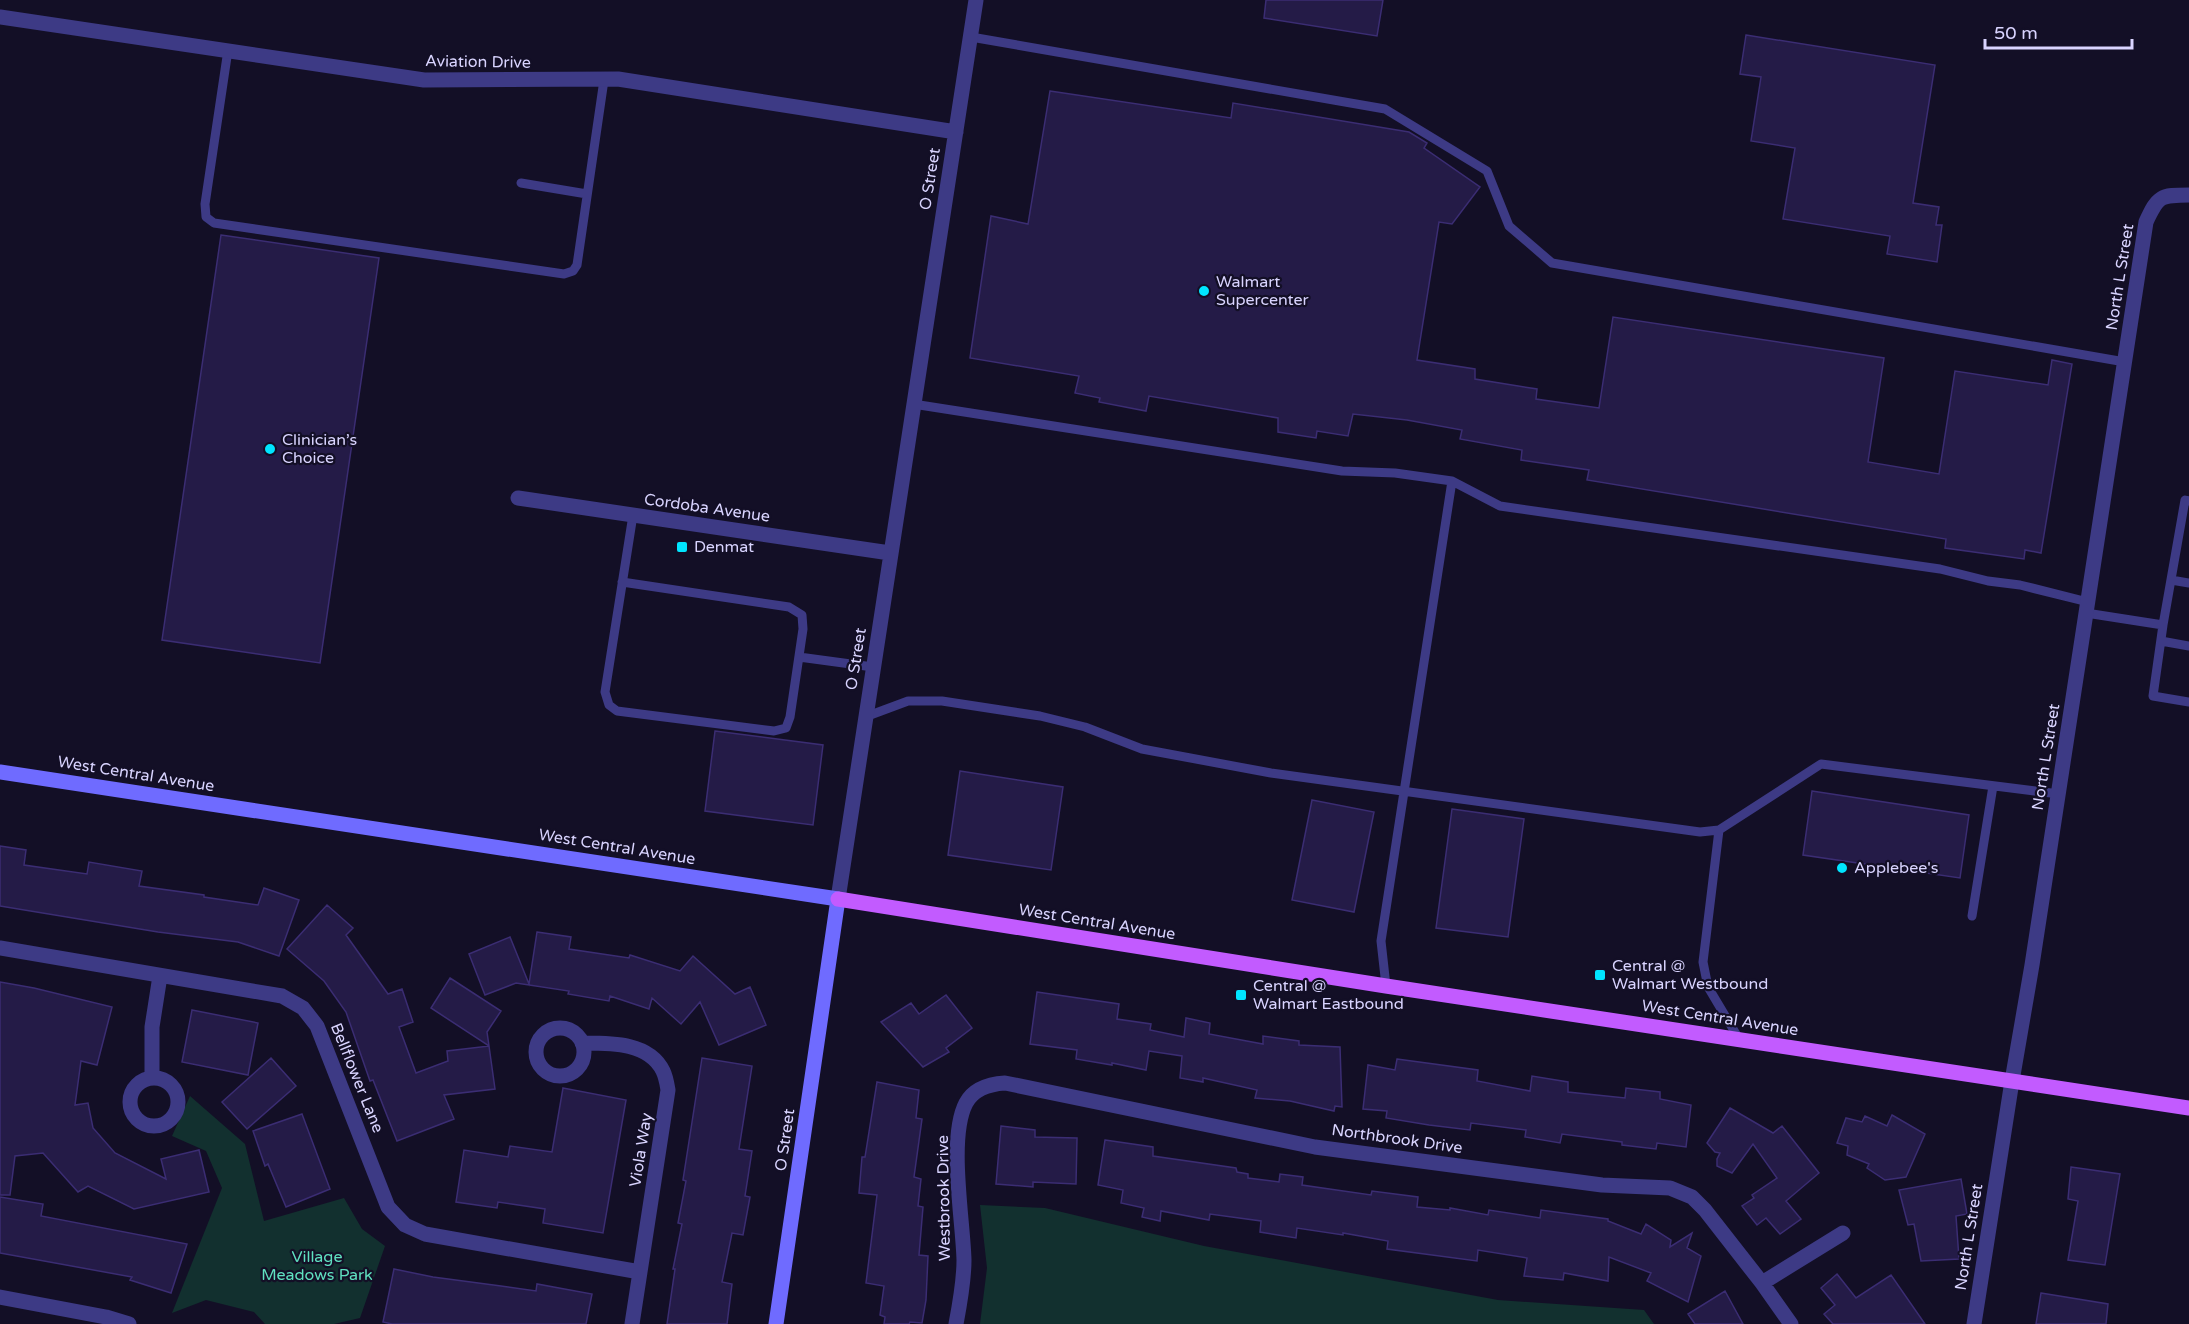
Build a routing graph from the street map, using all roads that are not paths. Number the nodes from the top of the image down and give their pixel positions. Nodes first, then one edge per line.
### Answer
1 (976, 0) edge
2 (0, 17) edge
3 (970, 37) junction
4 (228, 50) junction
5 (604, 80) junction
6 (956, 132) junction
7 (521, 183) dead end
8 (587, 194) junction
9 (2189, 195) edge
10 (2125, 362) junction
11 (914, 404) junction
12 (1452, 482) junction
13 (518, 498) dead end
14 (2189, 501) edge
15 (633, 515) junction
16 (2178, 534) junction
17 (2189, 536) edge
18 (890, 553) junction
19 (2171, 580) junction
20 (622, 582) junction
21 (2189, 583) edge
22 (2087, 607) junction
23 (2163, 625) junction
24 (2161, 641) junction
25 (2189, 646) edge
26 (799, 657) junction
27 (873, 667) junction
28 (2189, 702) edge
29 (865, 717) junction
30 (0, 772) edge
31 (1993, 786) junction
32 (1403, 792) junction
33 (2059, 794) junction
34 (1719, 830) junction
35 (838, 899) junction
36 (1972, 916) dead end
37 (0, 948) edge
38 (160, 976) junction
39 (1386, 986) junction
40 (1739, 1039) junction
41 (582, 1043) dead end
42 (152, 1078) dead end
43 (2012, 1081) junction
44 (989, 1084) joint
45 (2189, 1108) edge
46 (1843, 1233) dead end
47 (640, 1272) junction
48 (1762, 1283) junction
49 (0, 1297) edge
50 (129, 1324) edge
51 (632, 1324) edge
52 (776, 1324) edge
53 (956, 1324) edge
54 (1791, 1324) edge
55 (1974, 1324) edge

1 - 3 street, O Street
2 - 4 street, Aviation Drive
3 - 6 street, O Street
3 - 10 lane
4 - 5 street, Aviation Drive
4 - 8 lane
5 - 6 street, Aviation Drive
5 - 8 lane
6 - 11 street, O Street
7 - 8 lane
9 - 10 street, North L Street
10 - 22 street, North L Street
11 - 12 lane
11 - 18 street, O Street
12 - 22 lane
12 - 32 lane
13 - 15 street, Cordoba Avenue
14 - 16 lane
15 - 18 street, Cordoba Avenue
15 - 20 lane
16 - 17 lane
16 - 19 lane
18 - 27 street, O Street
19 - 21 lane
19 - 23 lane
20 - 26 lane
20 - 26 lane
22 - 23 lane
22 - 33 street, North L Street
23 - 24 lane
24 - 25 lane
24 - 28 lane
26 - 27 lane
27 - 29 street, O Street
29 - 32 lane
29 - 35 street, O Street
30 - 35 main road, West Central Avenue
31 - 33 lane
31 - 34 lane
31 - 36 lane
32 - 34 lane
32 - 39 lane
33 - 43 street, North L Street
34 - 40 lane
35 - 39 main road, West Central Avenue
35 - 52 main road, O Street
37 - 38 street, Bellflower Lane
38 - 42 street
38 - 47 street, Bellflower Lane
39 - 40 main road, West Central Avenue
40 - 43 main road, West Central Avenue
41 - 47 street, Viola Way
43 - 45 main road, West Central Avenue
43 - 55 street, North L Street
44 - 48 street, Northbrook Drive
44 - 53 street, Westbrook Drive
46 - 48 street
47 - 51 street, Viola Way
48 - 54 street, Northbrook Drive
49 - 50 street

